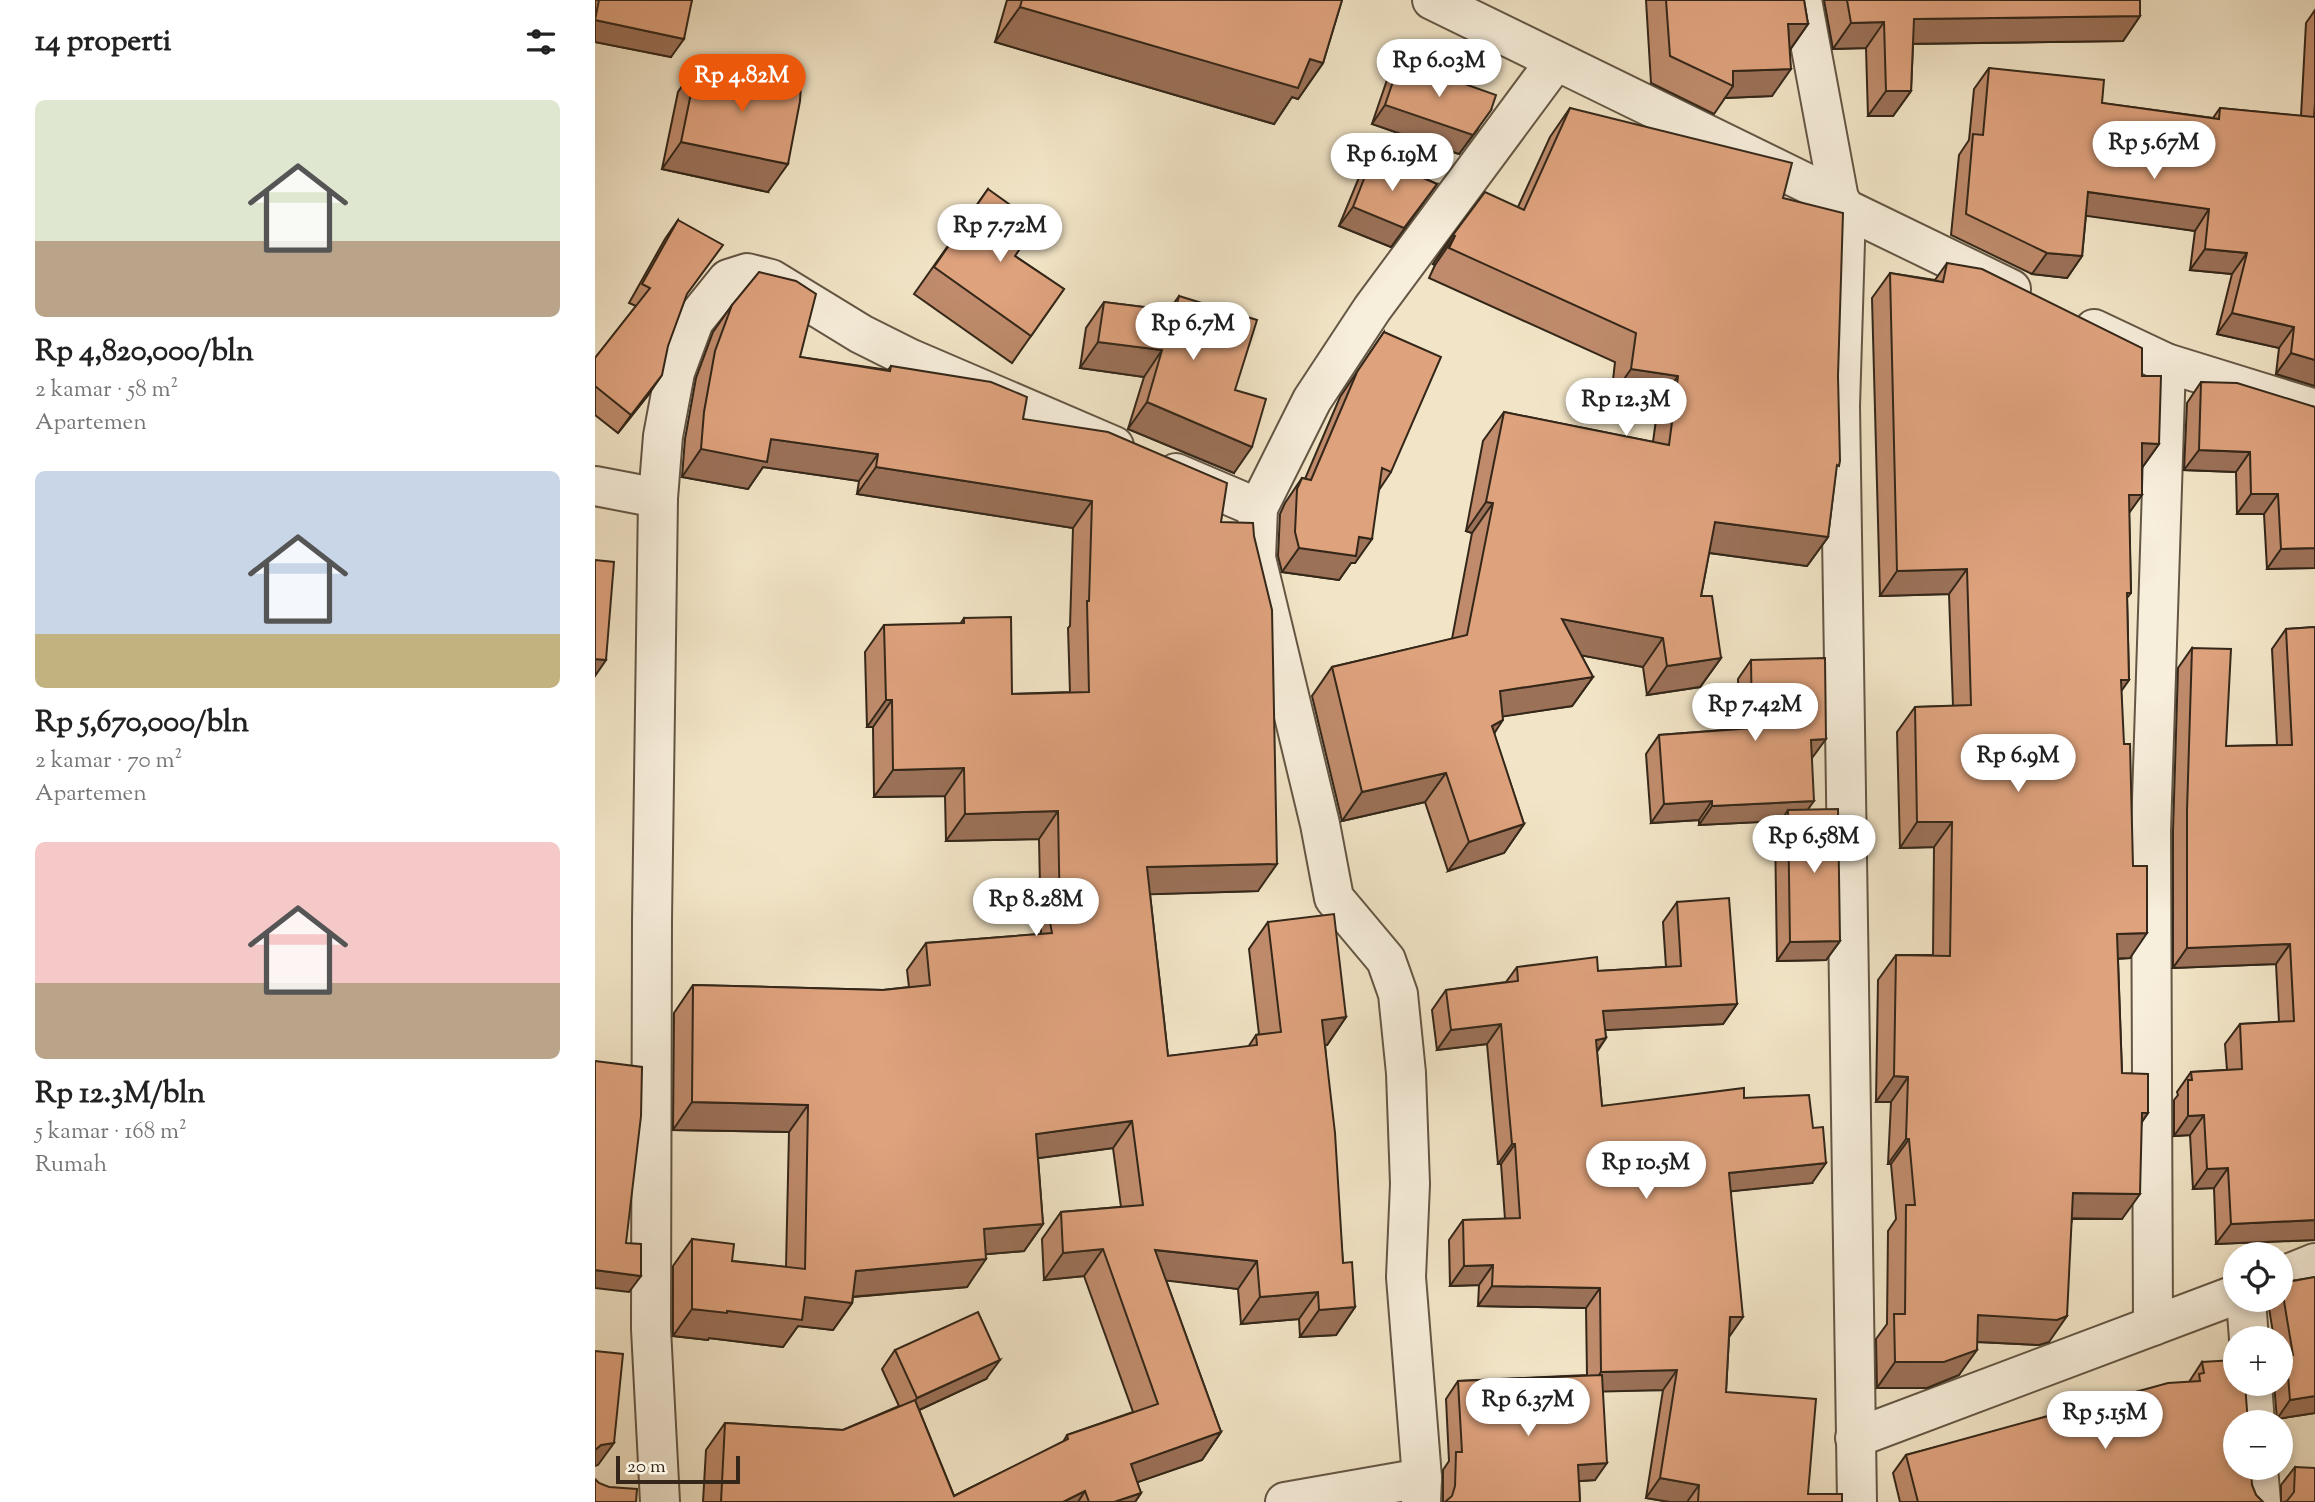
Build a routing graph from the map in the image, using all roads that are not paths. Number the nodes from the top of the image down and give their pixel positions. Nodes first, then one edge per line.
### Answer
1 (1432, 0) edge
2 (1802, 0) edge
3 (1555, 62) junction
4 (1842, 204) junction
5 (2166, 363) junction
6 (2315, 409) edge
7 (595, 486) edge
8 (658, 498) junction
9 (1258, 508) junction
10 (2315, 1263) edge
11 (2293, 1272) edge
12 (2223, 1299) edge
13 (2153, 1326) junction
14 (1855, 1438) junction
15 (2259, 1480) edge
16 (621, 1489) edge
17 (1422, 1490) edge
18 (660, 1497) edge
19 (1285, 1502) edge
20 (1857, 1502) edge
21 (2261, 1502) edge

1 - 3 street
2 - 4 street
3 - 4 street
3 - 9 street
4 - 5 street
4 - 14 street
5 - 6 street
5 - 13 street
7 - 8 street
8 - 9 street
8 - 18 street
9 - 17 street
10 - 11 street
12 - 13 street
13 - 14 street
14 - 20 street
15 - 21 street
16 - 18 street
17 - 19 street

